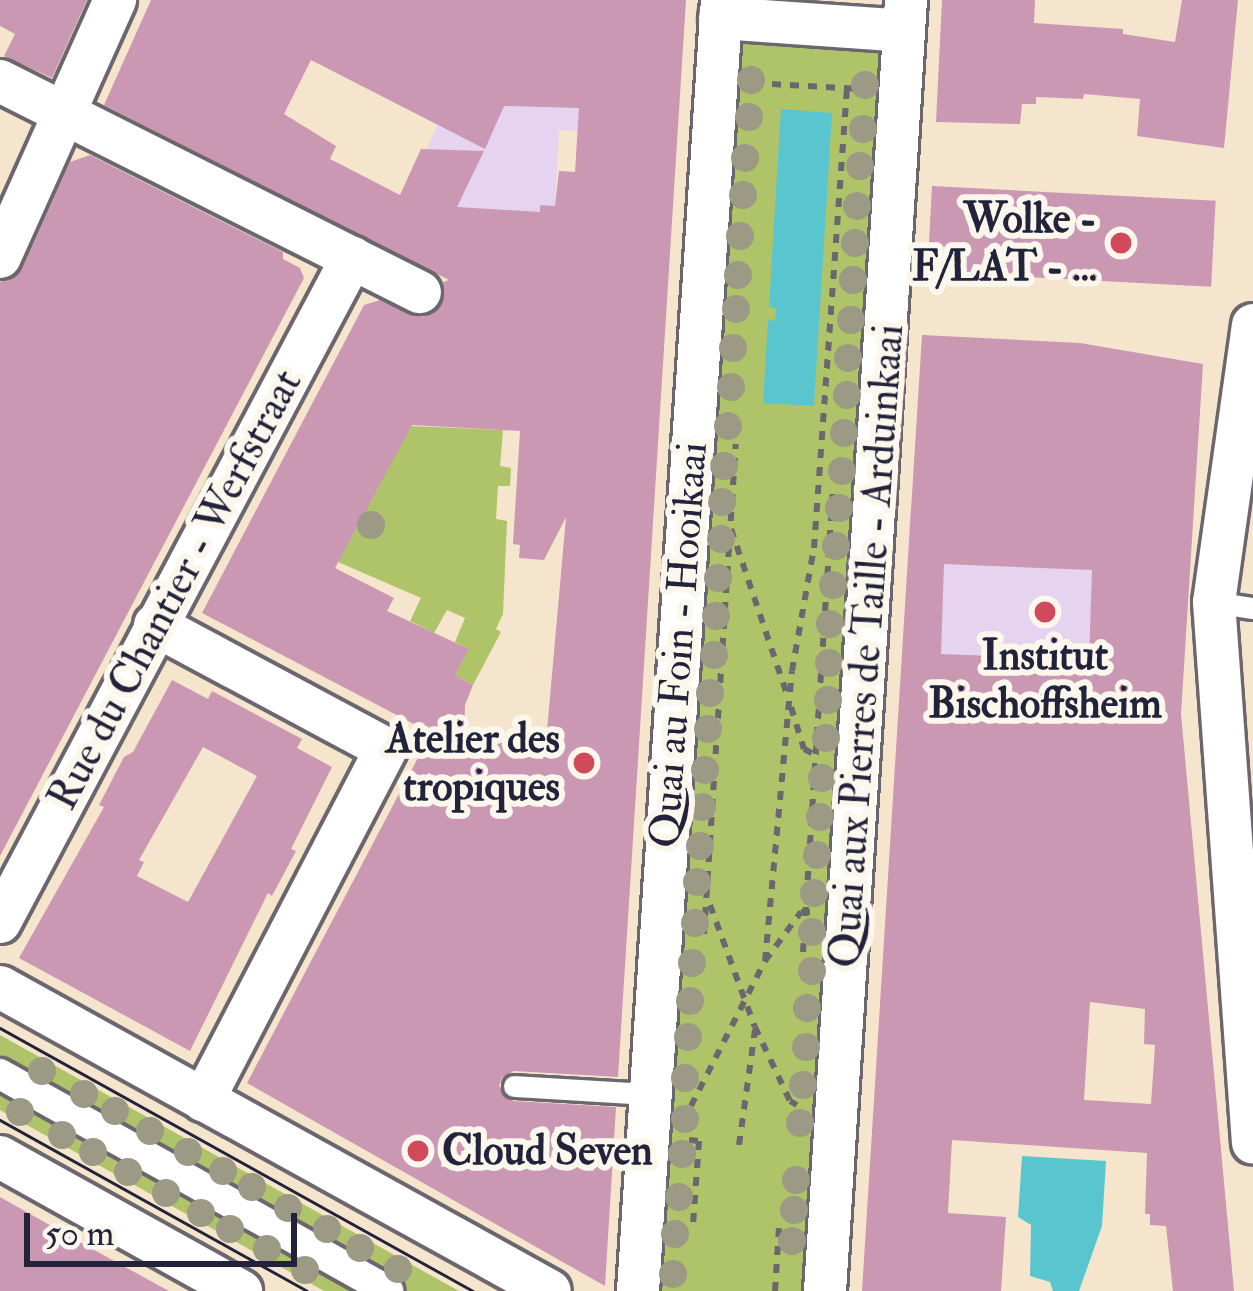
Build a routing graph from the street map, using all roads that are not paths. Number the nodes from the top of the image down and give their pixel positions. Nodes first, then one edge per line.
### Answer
1 (115, 0) edge
2 (721, 9) edge
3 (905, 15) edge
4 (0, 81) edge
5 (64, 113) junction
6 (0, 256) edge
7 (352, 258) junction
8 (420, 292) dead end
9 (1253, 325) edge
10 (1233, 605) edge
11 (155, 625) junction
12 (0, 922) edge
13 (1245, 979) edge
14 (0, 987) edge
15 (0, 1074) edge
16 (514, 1085) dead end
17 (650, 1094) junction
18 (203, 1100) junction
19 (1253, 1143) edge
20 (0, 1157) edge
21 (241, 1291) edge
22 (389, 1291) edge
23 (550, 1291) edge
24 (638, 1291) edge
25 (825, 1291) edge

1 - 5 street
2 - 3 street
2 - 17 street, Quai au Foin - Hooikaai
3 - 25 street, Quai aux Pierres de Taille - Arduinkaai
4 - 5 street
5 - 6 street
5 - 7 street
7 - 8 street
7 - 11 street, Rue du Chantier - Werfstraat
9 - 10 street
10 - 13 street
11 - 12 street, Rue du Chantier - Werfstraat
11 - 18 street
13 - 19 street
14 - 18 street
15 - 22 street
16 - 17 lane
17 - 24 street, Quai au Foin - Hooikaai
18 - 23 street
20 - 21 street

